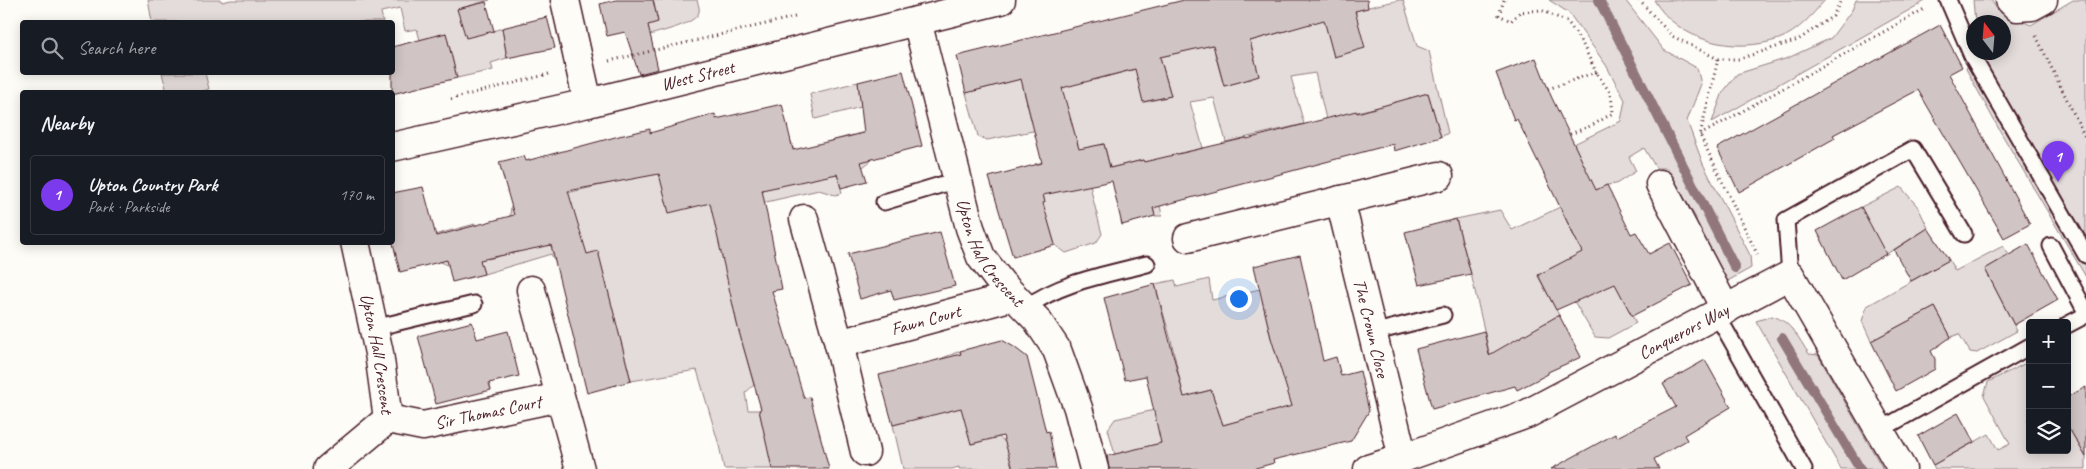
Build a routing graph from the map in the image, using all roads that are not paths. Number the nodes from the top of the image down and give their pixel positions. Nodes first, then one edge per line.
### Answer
1 (565, 0) edge
2 (1001, 0) edge
3 (1954, 4) edge
4 (917, 21) junction
5 (588, 103) junction
6 (395, 146) edge
7 (1439, 176) dead end
8 (958, 180) junction
9 (1660, 184) dead end
10 (1340, 200) junction
11 (884, 202) dead end
12 (804, 219) dead end
13 (1964, 234) dead end
14 (1188, 238) dead end
15 (356, 245) edge
16 (2051, 246) dead end
17 (2086, 255) edge
18 (1147, 264) dead end
19 (1781, 280) junction
20 (531, 290) dead end
21 (1019, 302) junction
22 (474, 304) dead end
23 (1722, 312) junction
24 (2086, 313) edge
25 (1443, 315) dead end
26 (2071, 322) edge
27 (374, 328) junction
28 (1372, 332) junction
29 (839, 344) junction
30 (2026, 348) edge
31 (560, 397) junction
32 (388, 419) junction
33 (1880, 430) junction
34 (865, 452) dead end
35 (1404, 458) junction
36 (328, 469) edge
37 (580, 469) edge
38 (1094, 469) edge
39 (1368, 469) edge
40 (1804, 469) edge
41 (1902, 469) edge

1 - 5 street
2 - 4 street, West Street
3 - 17 lane
4 - 5 street, West Street
4 - 8 street, Upton Hall Crescent
5 - 6 street, West Street
7 - 10 street
8 - 11 lane
8 - 21 street, Upton Hall Crescent
9 - 23 street
10 - 14 street
10 - 28 street, The Crown Close
12 - 29 street
13 - 19 lane
15 - 27 street, Upton Hall Crescent
16 - 24 lane
18 - 21 lane
19 - 23 street, Conquerors Way
19 - 33 street
20 - 31 street, Sir Thomas Court
21 - 29 street, Fawn Court
21 - 38 street, Upton Hall Crescent
22 - 27 lane
23 - 35 street, Conquerors Way
23 - 40 lane
24 - 26 lane
25 - 28 lane
27 - 32 street, Upton Hall Crescent
28 - 35 street, The Crown Close
29 - 34 street
30 - 33 lane
31 - 32 street, Sir Thomas Court
31 - 37 street, Sir Thomas Court
32 - 36 street, Upton Hall Crescent
33 - 41 street
35 - 39 street, Conquerors Way

